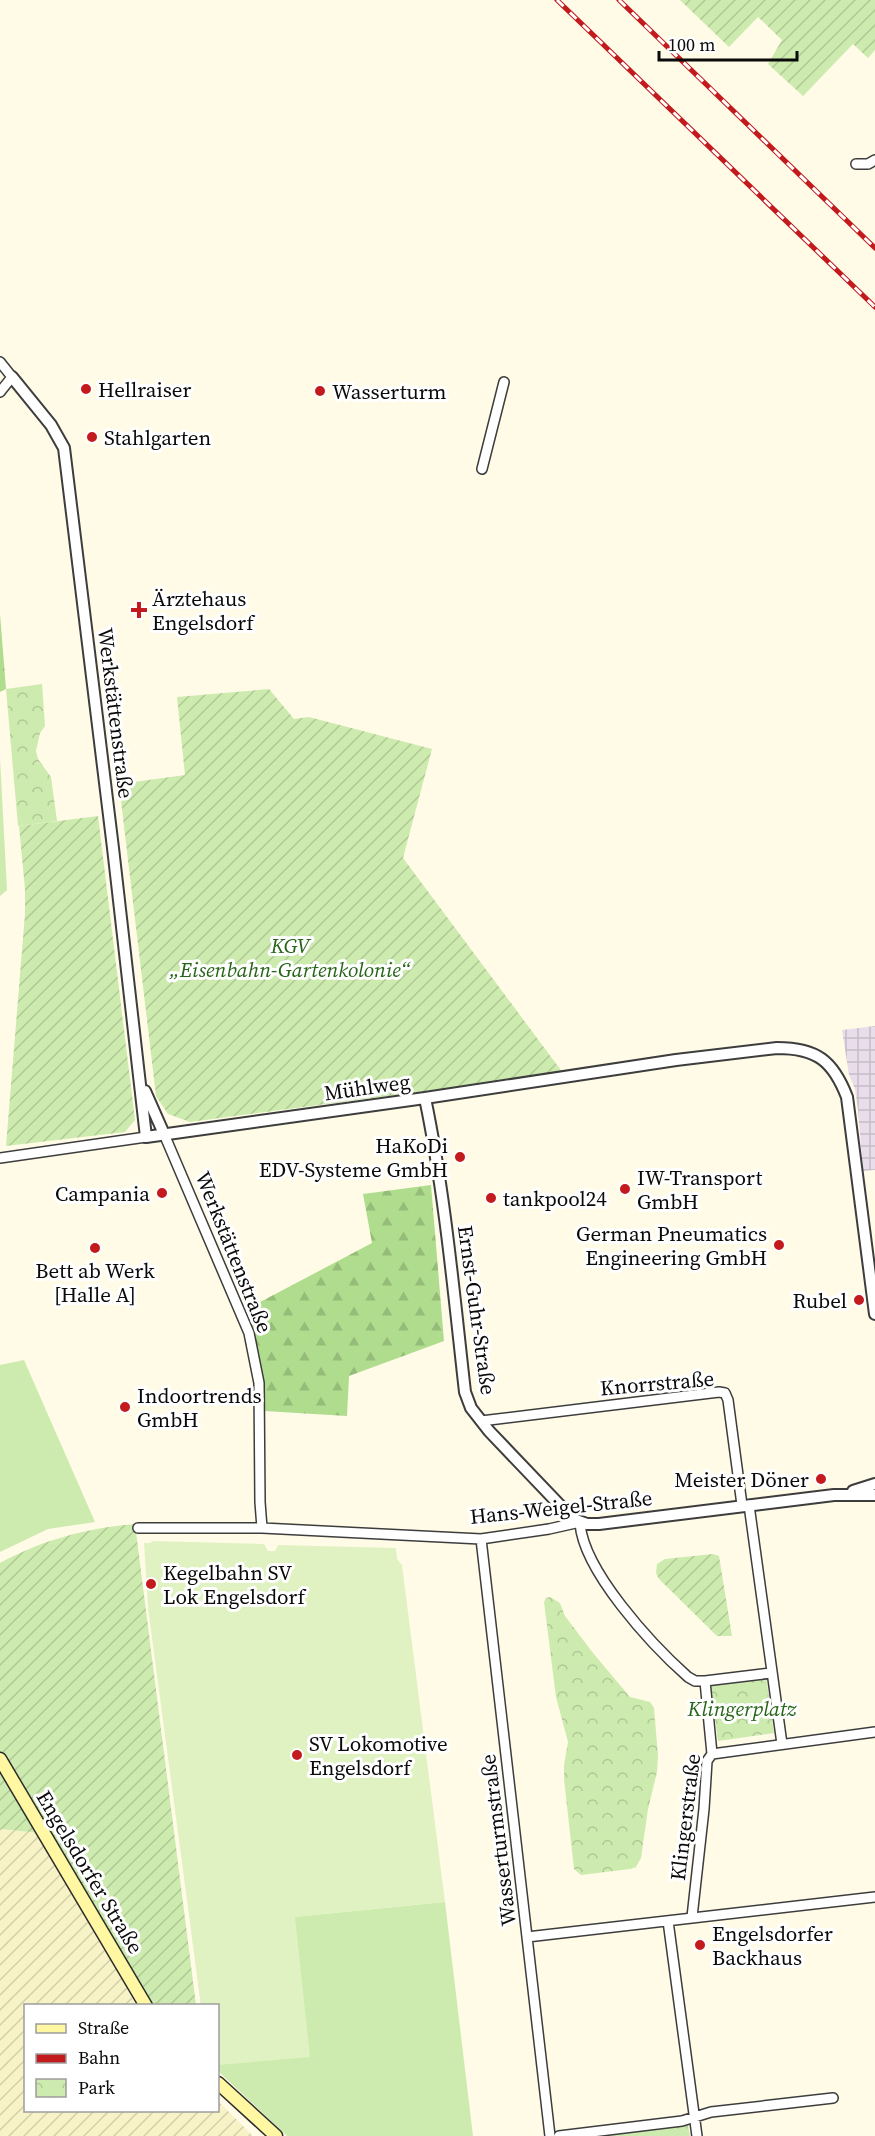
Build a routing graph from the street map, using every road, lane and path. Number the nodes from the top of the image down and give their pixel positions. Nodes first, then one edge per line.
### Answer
1 (875, 160) edge
2 (856, 164) dead end
3 (0, 362) edge
4 (12, 377) junction
5 (504, 382) dead end
6 (0, 392) edge
7 (482, 469) dead end
8 (140, 1070) junction
9 (425, 1098) junction
10 (164, 1134) junction
11 (146, 1137) junction
12 (0, 1158) edge
13 (875, 1314) edge
14 (481, 1421) junction
15 (875, 1484) edge
16 (844, 1494) junction
17 (875, 1495) edge
18 (746, 1505) junction
19 (580, 1522) junction
20 (138, 1528) dead end
21 (262, 1528) junction
22 (481, 1539) junction
23 (771, 1673) junction
24 (705, 1681) junction
25 (875, 1732) edge
26 (782, 1744) junction
27 (712, 1754) junction
28 (0, 1759) edge
29 (875, 1897) edge
30 (692, 1917) junction
31 (668, 1921) junction
32 (527, 1937) junction
33 (145, 2004) edge
34 (219, 2084) edge
35 (833, 2098) dead end
36 (694, 2116) junction
37 (276, 2136) edge
38 (550, 2136) edge
39 (560, 2136) edge
40 (697, 2136) edge

1 - 2 street
3 - 4 street
4 - 6 street
4 - 8 street, Werkstättenstraße
5 - 7 street
8 - 10 street, Werkstättenstraße
8 - 11 street, Werkstättenstraße
9 - 10 street, Mühlweg
9 - 13 street, Mühlweg
9 - 14 street, Ernst-Guhr-Straße
10 - 11 street, Mühlweg
10 - 21 street, Werkstättenstraße
11 - 12 street, Mühlweg
14 - 18 street, Knorrstraße
14 - 19 street, Ernst-Guhr-Straße
15 - 16 street, Hans-Weigel-Straße
16 - 17 street, Hans-Weigel-Straße
16 - 18 street, Hans-Weigel-Straße
18 - 19 street, Hans-Weigel-Straße
18 - 23 street, Knorrstraße
19 - 22 street, Hans-Weigel-Straße
19 - 24 street
20 - 21 street, Hans-Weigel-Straße
21 - 22 street, Hans-Weigel-Straße
22 - 32 street, Wasserturmstraße
23 - 24 street
23 - 26 street, Knorrstraße
24 - 27 street, Klingerstraße
25 - 26 street
26 - 27 street
27 - 30 street, Klingerstraße
28 - 33 main road, Engelsdorfer Straße
29 - 30 street
30 - 31 street
31 - 32 street
31 - 36 street
32 - 38 street, Wasserturmstraße
34 - 37 main road
35 - 36 street
36 - 39 street
36 - 40 street

